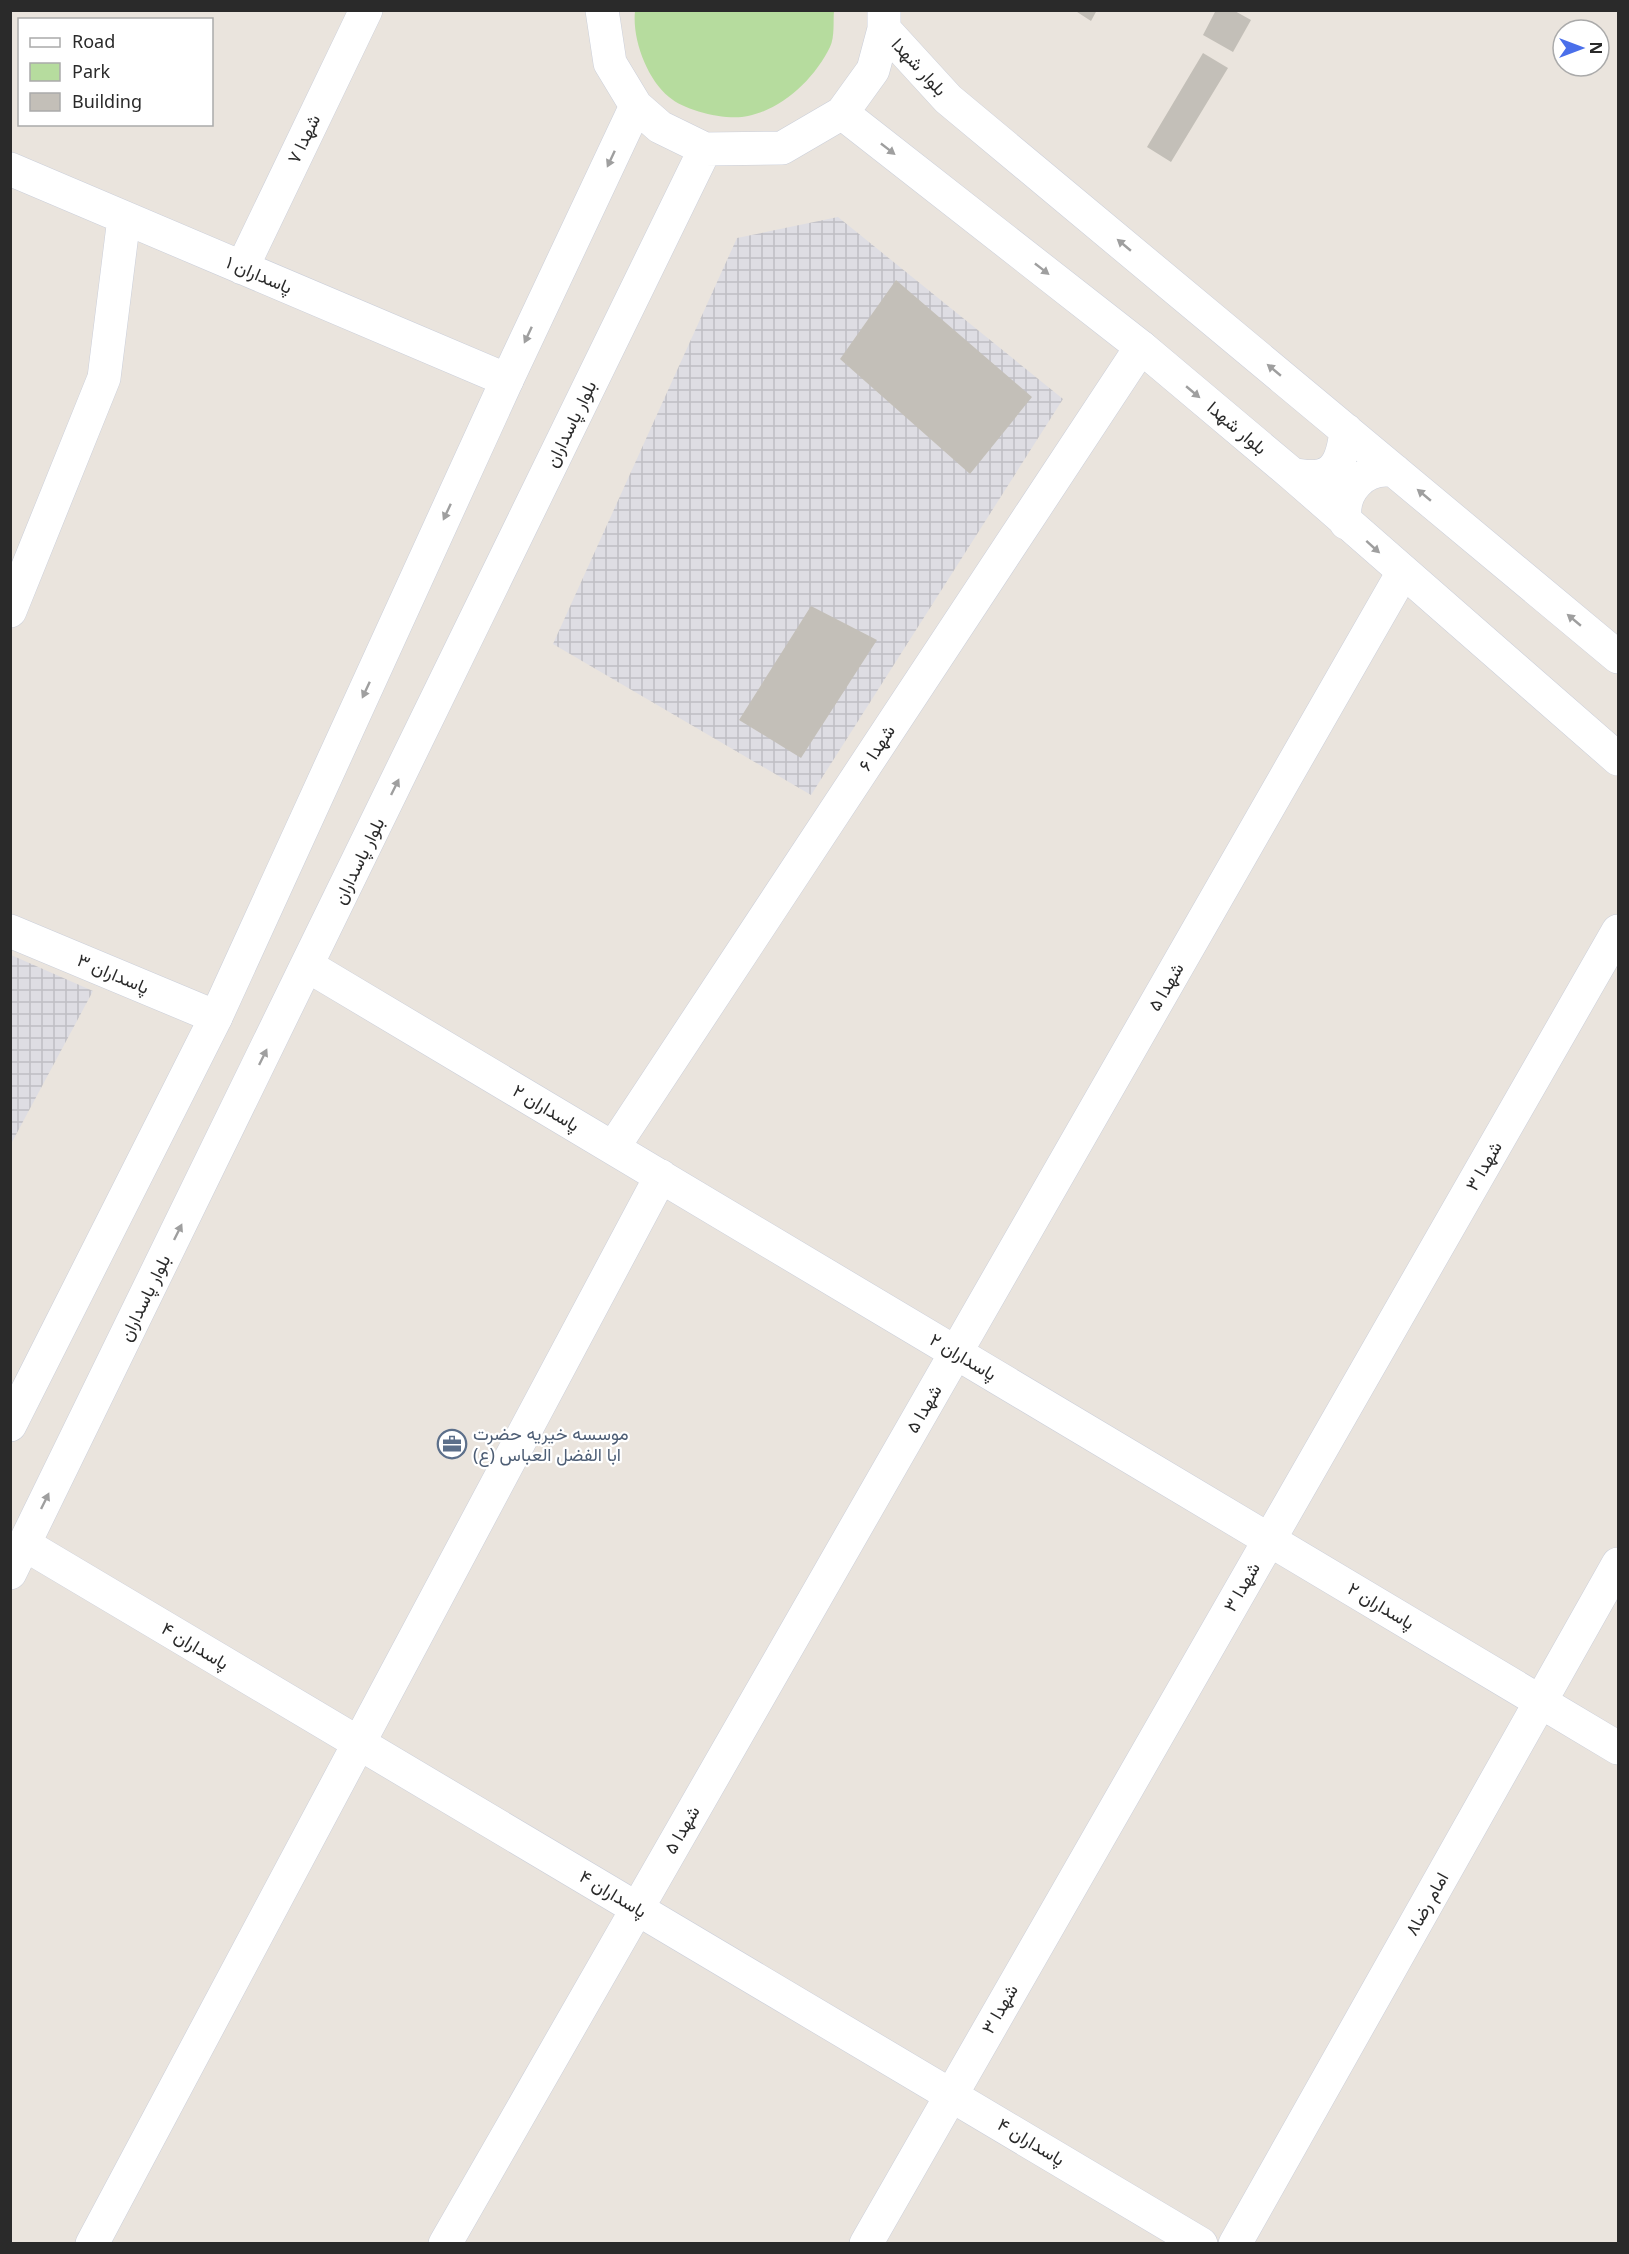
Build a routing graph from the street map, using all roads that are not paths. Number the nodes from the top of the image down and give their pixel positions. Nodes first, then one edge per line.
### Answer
1 (366, 10) edge
2 (602, 10) edge
3 (884, 20) edge
4 (636, 106) junction
5 (842, 112) junction
6 (705, 149) junction
7 (10, 170) edge
8 (124, 218) junction
9 (242, 268) junction
10 (1141, 347) junction
11 (507, 380) junction
12 (1346, 430) junction
13 (1395, 471) junction
14 (1292, 474) junction
15 (1346, 523) junction
16 (1402, 573) junction
17 (10, 611) edge
18 (1618, 657) edge
19 (1618, 759) edge
20 (10, 931) edge
21 (1618, 931) edge
22 (308, 966) junction
23 (216, 1017) junction
24 (613, 1148) junction
25 (661, 1176) junction
26 (956, 1353) junction
27 (10, 1425) edge
28 (1270, 1540) junction
29 (17, 1558) edge
30 (1618, 1564) edge
31 (1541, 1701) junction
32 (359, 1743) junction
33 (1618, 1748) edge
34 (637, 1908) junction
35 (951, 2095) junction
36 (92, 2244) edge
37 (445, 2244) edge
38 (866, 2244) edge
39 (1201, 2244) edge
40 (1234, 2244) edge

1 - 9 street, شهدا ۷
2 - 4 street
3 - 5 street
12 -> 3 street, بلوار شهدا
4 - 6 street
4 -> 11 street
5 - 6 street
5 -> 10 street, بلوار شهدا
22 -> 6 street, بلوار پاسداران
7 - 8 street, پاسداران ۱
8 - 9 street, پاسداران ۱
8 - 17 street
9 - 11 street, پاسداران ۱
10 -> 14 street, بلوار شهدا
10 - 24 street, شهدا ۶
11 -> 23 street
12 - 13 street, بلوار شهدا
12 - 14 street
13 - 15 street
18 -> 13 street, بلوار شهدا
14 - 15 street, بلوار شهدا
15 -> 16 street, بلوار شهدا
16 - 19 street, بلوار شهدا
16 - 26 street, شهدا ۵
20 - 23 street, پاسداران ۳
21 - 28 street, شهدا ۳
22 - 24 street, پاسداران ۲
29 -> 22 street, بلوار پاسداران
23 - 27 street
24 - 25 street, پاسداران ۲
25 - 26 street, پاسداران ۲
25 - 32 street
26 - 28 street, پاسداران ۲
26 - 34 street, شهدا ۵
28 - 31 street, پاسداران ۲
28 - 35 street, شهدا ۳
29 - 32 street, پاسداران ۴
30 - 31 street, امام رضا۸
31 - 33 street, پاسداران ۲
31 - 40 street, امام رضا۸
32 - 34 street, پاسداران ۴
32 - 36 street
34 - 35 street, پاسداران ۴
34 - 37 street, شهدا ۵
35 - 38 street, شهدا ۳
35 - 39 street, پاسداران ۴

